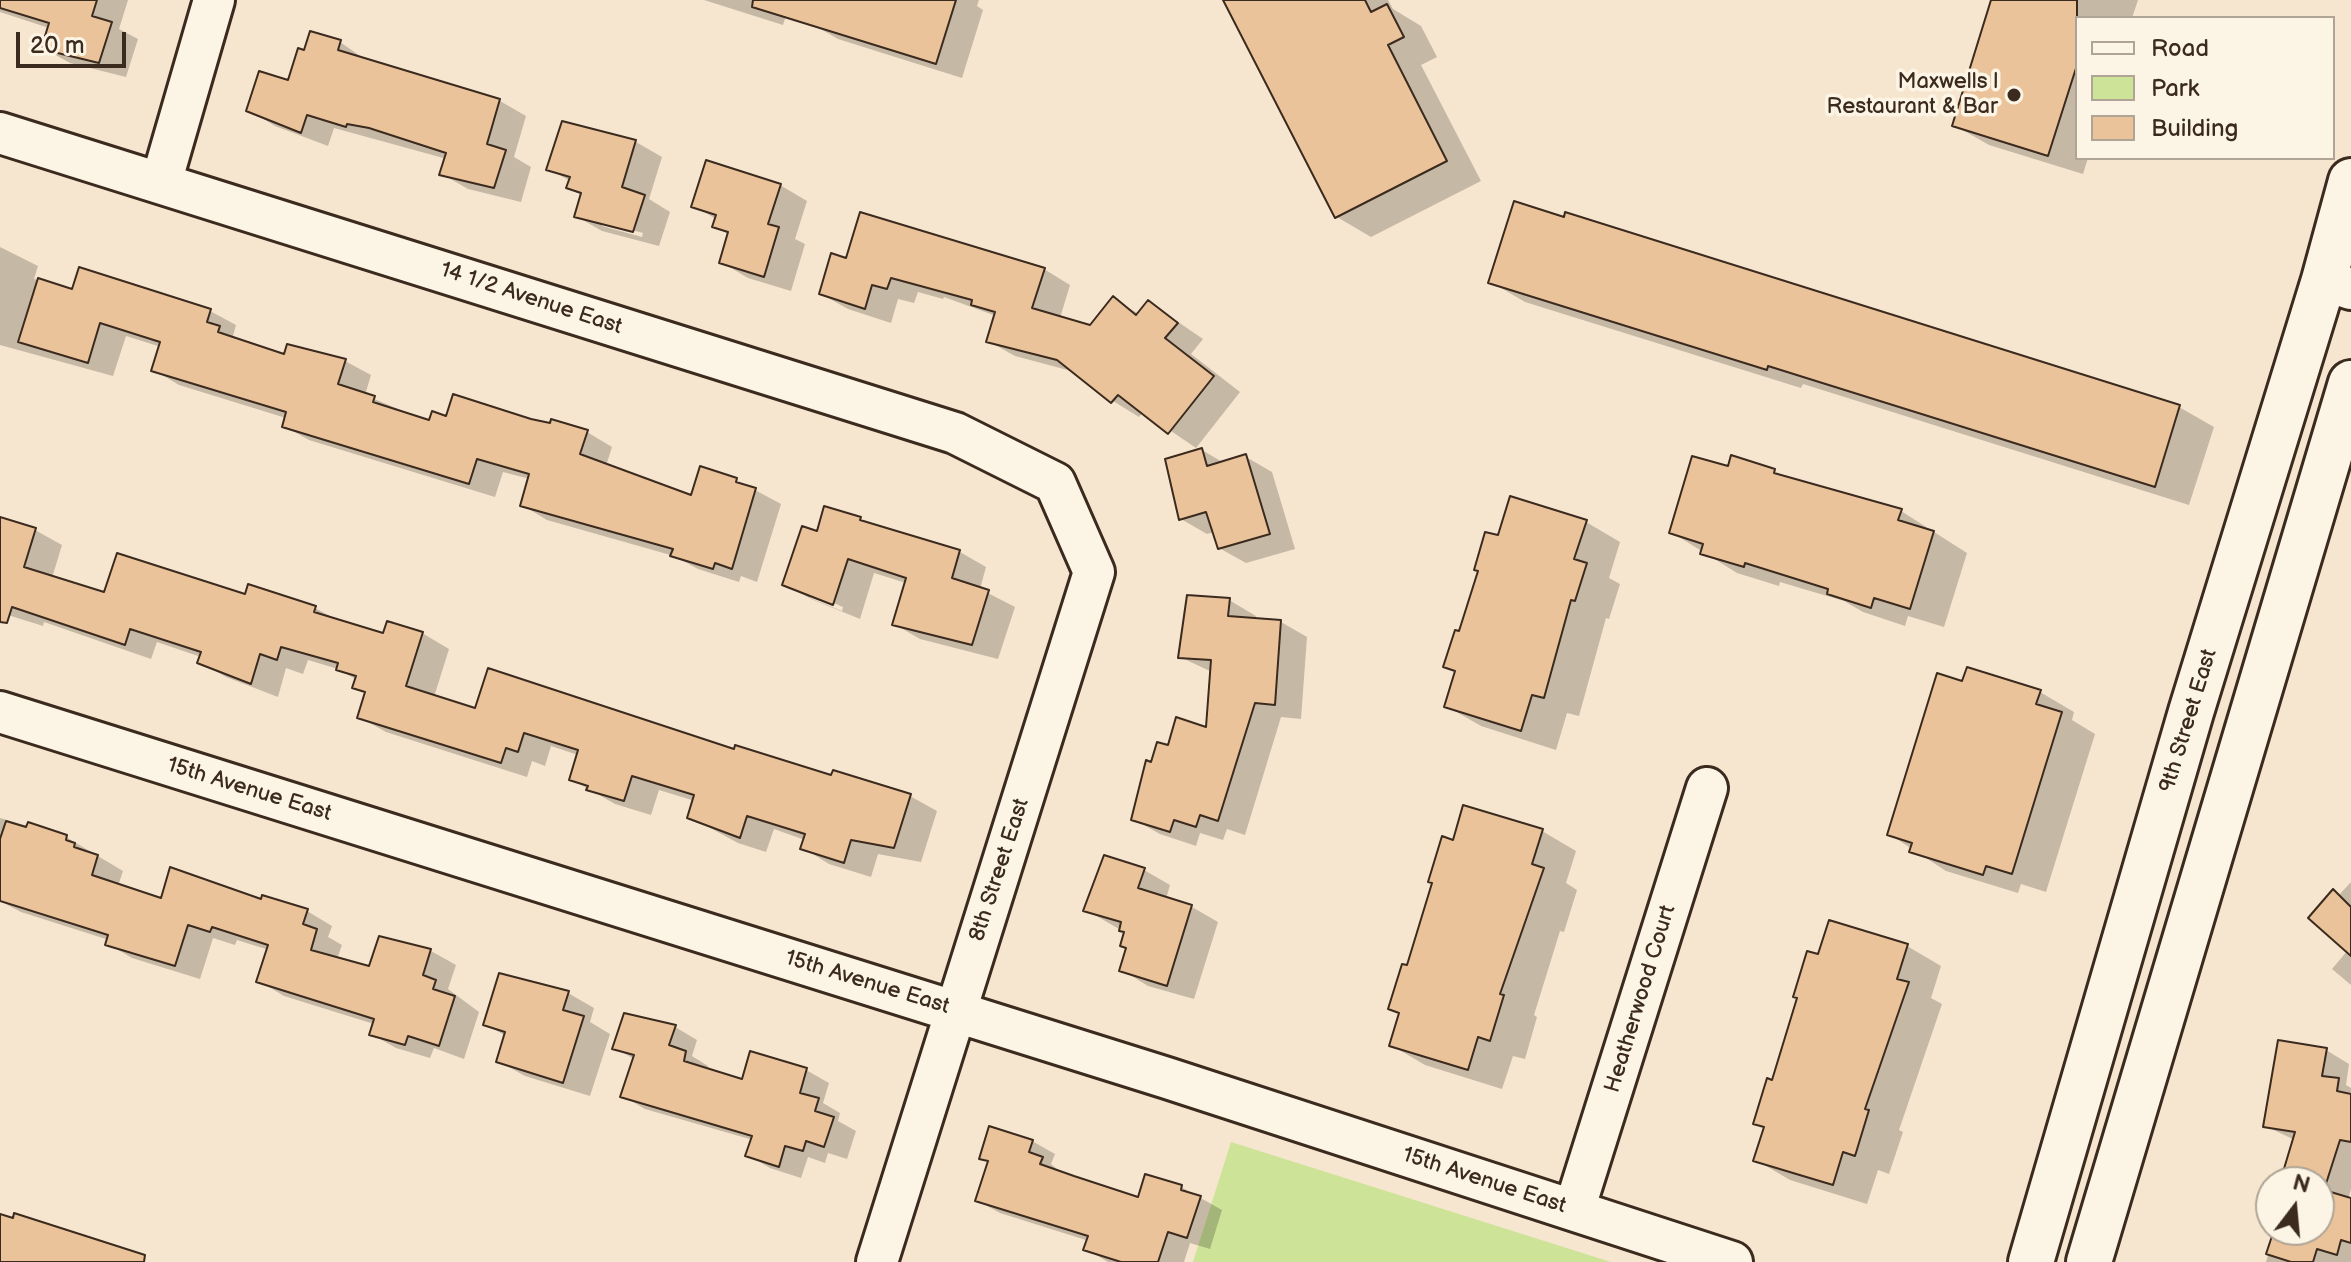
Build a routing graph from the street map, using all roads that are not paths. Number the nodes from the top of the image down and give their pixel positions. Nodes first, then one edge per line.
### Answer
1 (214, 0) edge
2 (0, 133) edge
3 (2351, 181) edge
4 (161, 183) junction
5 (2338, 285) edge
6 (2351, 383) edge
7 (1055, 483) joint
8 (0, 712) edge
9 (1707, 788) dead end
10 (955, 1011) junction
11 (1574, 1210) junction
12 (877, 1262) edge
13 (1732, 1262) edge
14 (2031, 1262) edge
15 (2089, 1262) edge

1 - 4 street
2 - 4 street, 14 1/2 Avenue East
3 - 5 main road, 9th Street East
4 - 7 street, 14 1/2 Avenue East
5 - 14 main road, 9th Street East
6 - 15 main road
7 - 10 street, 8th Street East
8 - 10 street, 15th Avenue East
9 - 11 street, Heatherwood Court
10 - 11 street, 15th Avenue East
10 - 12 street, 8th Street East
11 - 13 street, 15th Avenue East

